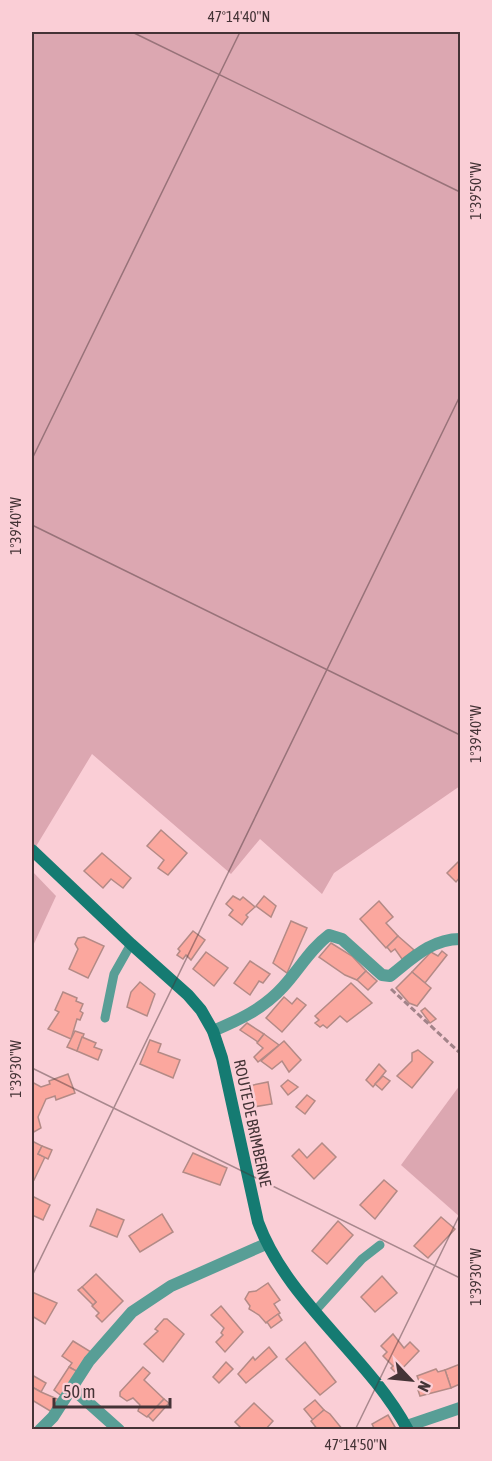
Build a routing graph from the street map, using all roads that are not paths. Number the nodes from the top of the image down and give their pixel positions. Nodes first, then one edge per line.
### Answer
1 (32, 849) edge
2 (460, 939) edge
3 (131, 944) junction
4 (105, 1018) dead end
5 (213, 1031) junction
6 (266, 1244) junction
7 (380, 1245) dead end
8 (315, 1311) junction
9 (72, 1388) junction
10 (460, 1408) edge
11 (407, 1428) edge
12 (40, 1430) edge
13 (119, 1430) edge

1 - 3 street, ROUTE DE BRIMBERNE
2 - 5 street
3 - 4 lane
3 - 5 street, ROUTE DE BRIMBERNE
5 - 6 street, ROUTE DE BRIMBERNE
6 - 8 street, ROUTE DE BRIMBERNE
6 - 9 street
7 - 8 lane
8 - 11 street, ROUTE DE BRIMBERNE
9 - 12 street
9 - 13 street
10 - 11 street

